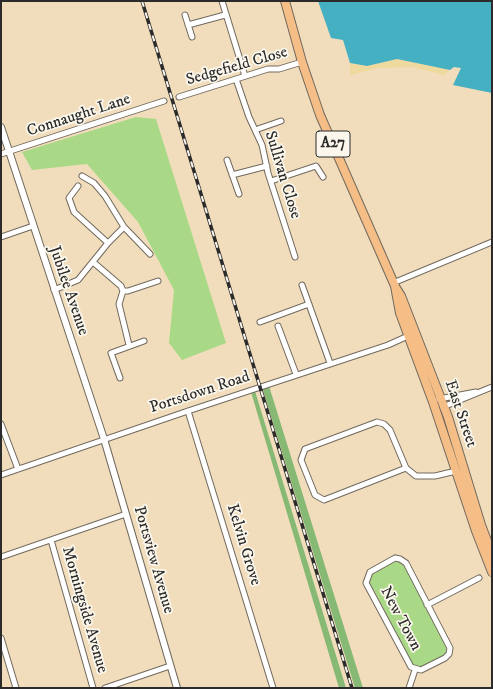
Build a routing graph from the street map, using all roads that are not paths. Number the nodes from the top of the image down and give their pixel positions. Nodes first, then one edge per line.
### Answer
1 (222, 1) edge
2 (285, 1) edge
3 (185, 15) dead end
4 (225, 15) junction
5 (188, 25) junction
6 (192, 37) dead end
7 (302, 62) junction
8 (245, 76) junction
9 (236, 79) junction
10 (179, 97) dead end
11 (164, 101) dead end
12 (281, 121) dead end
13 (1, 127) edge
14 (255, 130) junction
15 (10, 151) junction
16 (1, 154) edge
17 (227, 160) dead end
18 (321, 161) dead end
19 (267, 166) junction
20 (316, 166) junction
21 (232, 175) junction
22 (82, 176) dead end
23 (323, 177) dead end
24 (271, 181) junction
25 (78, 186) dead end
26 (238, 194) dead end
27 (33, 226) junction
28 (124, 227) junction
29 (1, 237) edge
30 (492, 242) edge
31 (108, 243) junction
32 (150, 254) dead end
33 (295, 257) dead end
34 (93, 262) junction
35 (158, 281) dead end
36 (394, 284) junction
37 (302, 285) dead end
38 (54, 290) junction
39 (123, 291) junction
40 (309, 304) junction
41 (260, 322) dead end
42 (278, 326) dead end
43 (408, 336) junction
44 (144, 341) dead end
45 (130, 345) junction
46 (330, 363) junction
47 (296, 374) junction
48 (120, 378) dead end
49 (492, 387) edge
50 (479, 392) junction
51 (441, 398) junction
52 (434, 405) junction
53 (444, 407) junction
54 (188, 410) junction
55 (1, 424) edge
56 (104, 439) junction
57 (406, 468) junction
58 (18, 469) junction
59 (456, 471) junction
60 (1, 475) edge
61 (467, 480) junction
62 (126, 514) junction
63 (51, 540) junction
64 (492, 554) edge
65 (1, 557) edge
66 (492, 572) edge
67 (479, 578) dead end
68 (427, 605) junction
69 (1, 638) edge
70 (2, 644) edge
71 (170, 666) junction
72 (415, 670) junction
73 (16, 688) edge
74 (93, 688) edge
75 (105, 688) edge
76 (177, 688) edge
77 (273, 688) edge
78 (410, 688) edge

1 - 4 street
2 - 7 main road, A27
3 - 5 street
4 - 5 street
4 - 8 street
5 - 6 street
7 - 8 street, Sedgefield Close
7 - 36 main road, A27
8 - 9 street, Sedgefield Close
9 - 10 street, Sedgefield Close
9 - 14 street, Sullivan Close
11 - 15 street, Connaught Lane
12 - 14 street
13 - 15 street, Jubilee Avenue
14 - 19 street, Sullivan Close
15 - 16 street, Connaught Lane
15 - 27 street, Jubilee Avenue
17 - 21 street
18 - 20 street
19 - 21 street
19 - 24 street, Sullivan Close
20 - 23 street
20 - 24 street
21 - 26 street
22 - 28 street
24 - 33 street, Sullivan Close
25 - 31 street
27 - 29 street
27 - 38 street, Jubilee Avenue
28 - 31 street
28 - 32 street
30 - 36 street
31 - 34 street
34 - 38 street
34 - 39 street
35 - 39 street
36 - 43 main road, A27
36 - 51 main road, East Street / A27
37 - 40 street
38 - 56 street, Jubilee Avenue
39 - 45 street
40 - 41 street
40 - 46 street
42 - 47 street
43 - 46 street, Portsdown Road
43 - 52 main road, East Street / A27
44 - 45 street
45 - 48 street
46 - 47 street, Portsdown Road
47 - 54 street, Portsdown Road
49 - 50 street
50 - 51 street
50 - 53 street
51 - 52 street
51 - 53 main road, East Street / A27
52 - 53 street
52 - 59 main road, East Street / A27
53 - 61 main road, East Street / A27
54 - 56 street, Portsdown Road
54 - 77 street, Kelvin Grove
55 - 58 street
56 - 58 street, Portsdown Road
56 - 62 street, Portsview Avenue
57 - 57 street
57 - 59 street
58 - 60 street, Portsdown Road
59 - 61 street
59 - 66 main road, East Street / A27
61 - 64 main road, East Street / A27
62 - 63 street
62 - 71 street, Portsview Avenue
63 - 65 street
63 - 74 street, Morningside Avenue
67 - 68 street, New Town
68 - 72 street, New Town
68 - 72 street, New Town
69 - 70 street
70 - 73 street
71 - 75 street
71 - 76 street, Portsview Avenue
72 - 78 street, New Town

